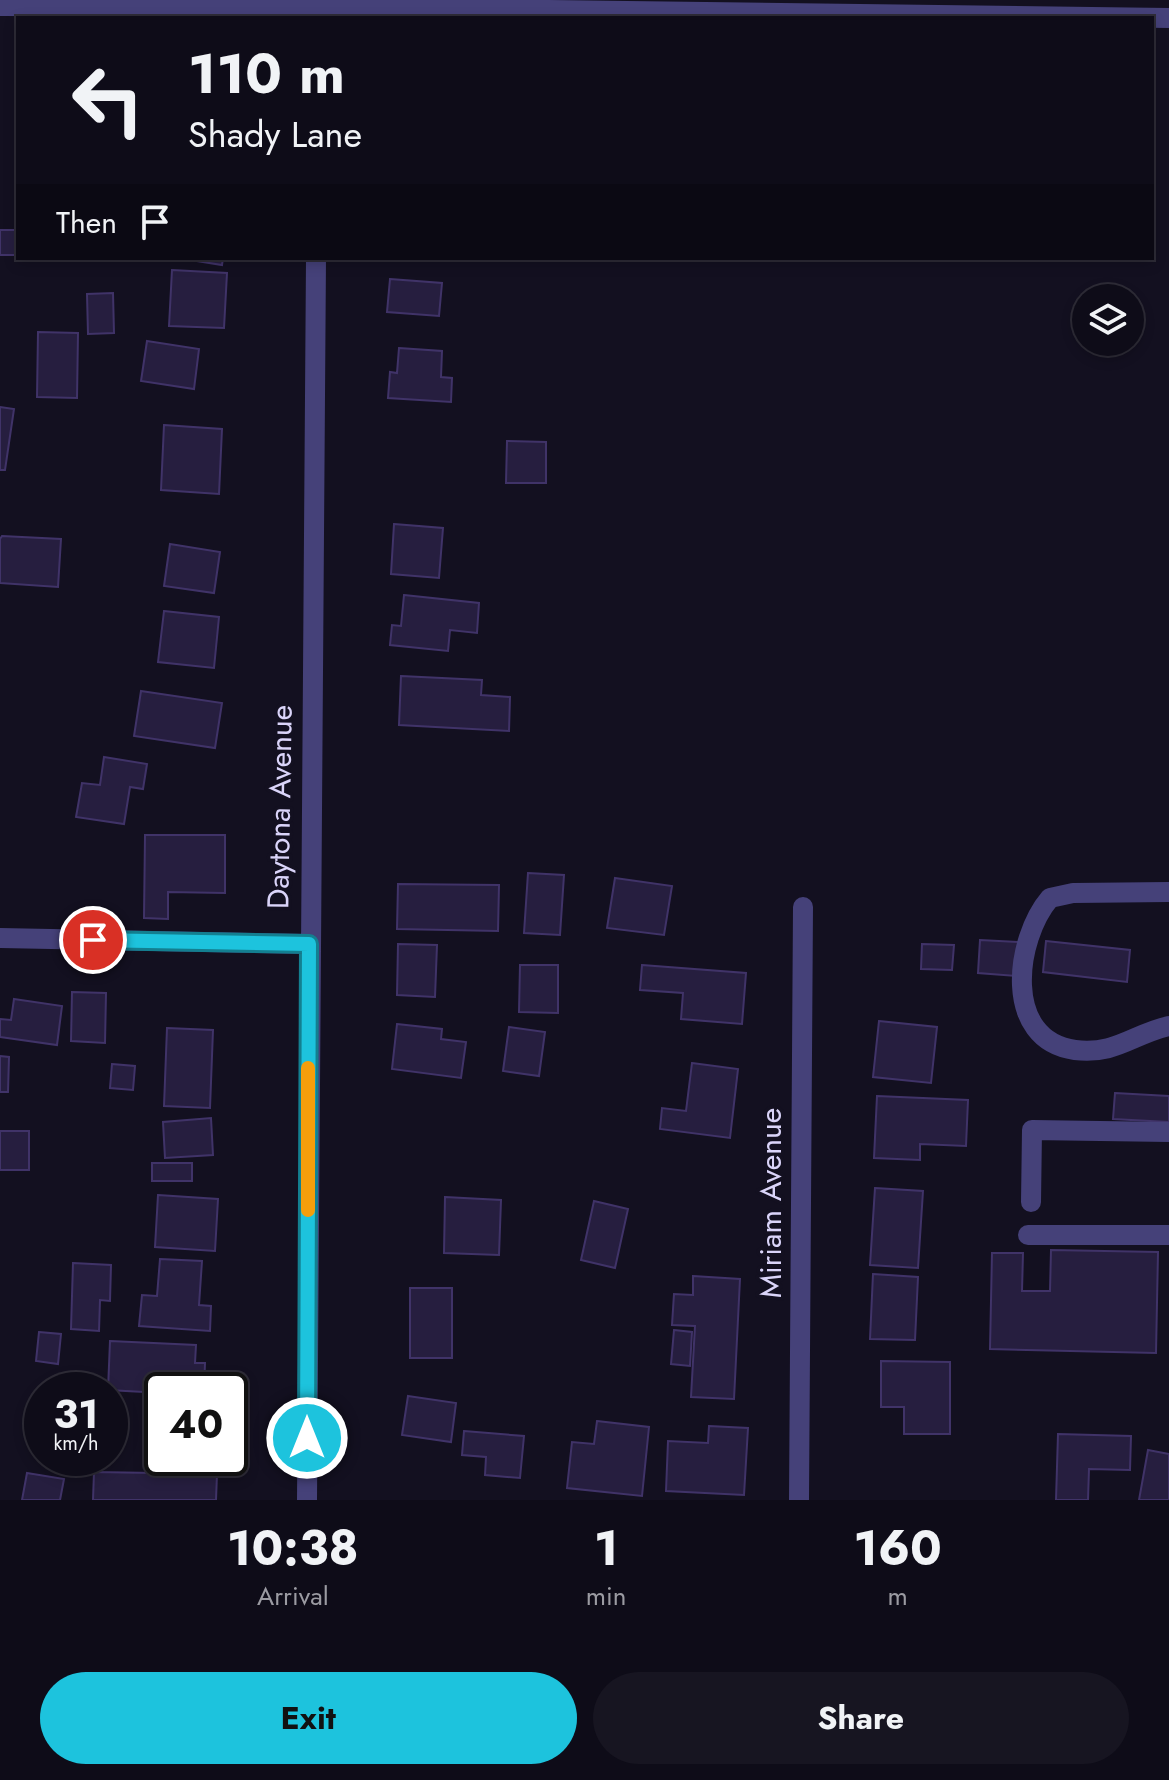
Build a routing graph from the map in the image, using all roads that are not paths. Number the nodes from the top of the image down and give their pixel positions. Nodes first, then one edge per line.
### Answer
1 (0, 6) edge
2 (696, 6) edge
3 (861, 7) edge
4 (318, 8) edge
5 (1072, 16) edge
6 (316, 260) edge
7 (1169, 892) edge
8 (803, 907) dead end
9 (0, 938) edge
10 (309, 944) junction
11 (1169, 1026) edge
12 (1169, 1132) edge
13 (1031, 1202) dead end
14 (1028, 1235) dead end
15 (1169, 1235) edge
16 (307, 1500) edge
17 (799, 1500) edge

1 - 4 street
2 - 3 street
2 - 4 street
3 - 5 street
6 - 10 street, Daytona Avenue
7 - 11 street
8 - 17 street, Miriam Avenue
9 - 10 street
10 - 16 street, Daytona Avenue
12 - 13 street
14 - 15 street

